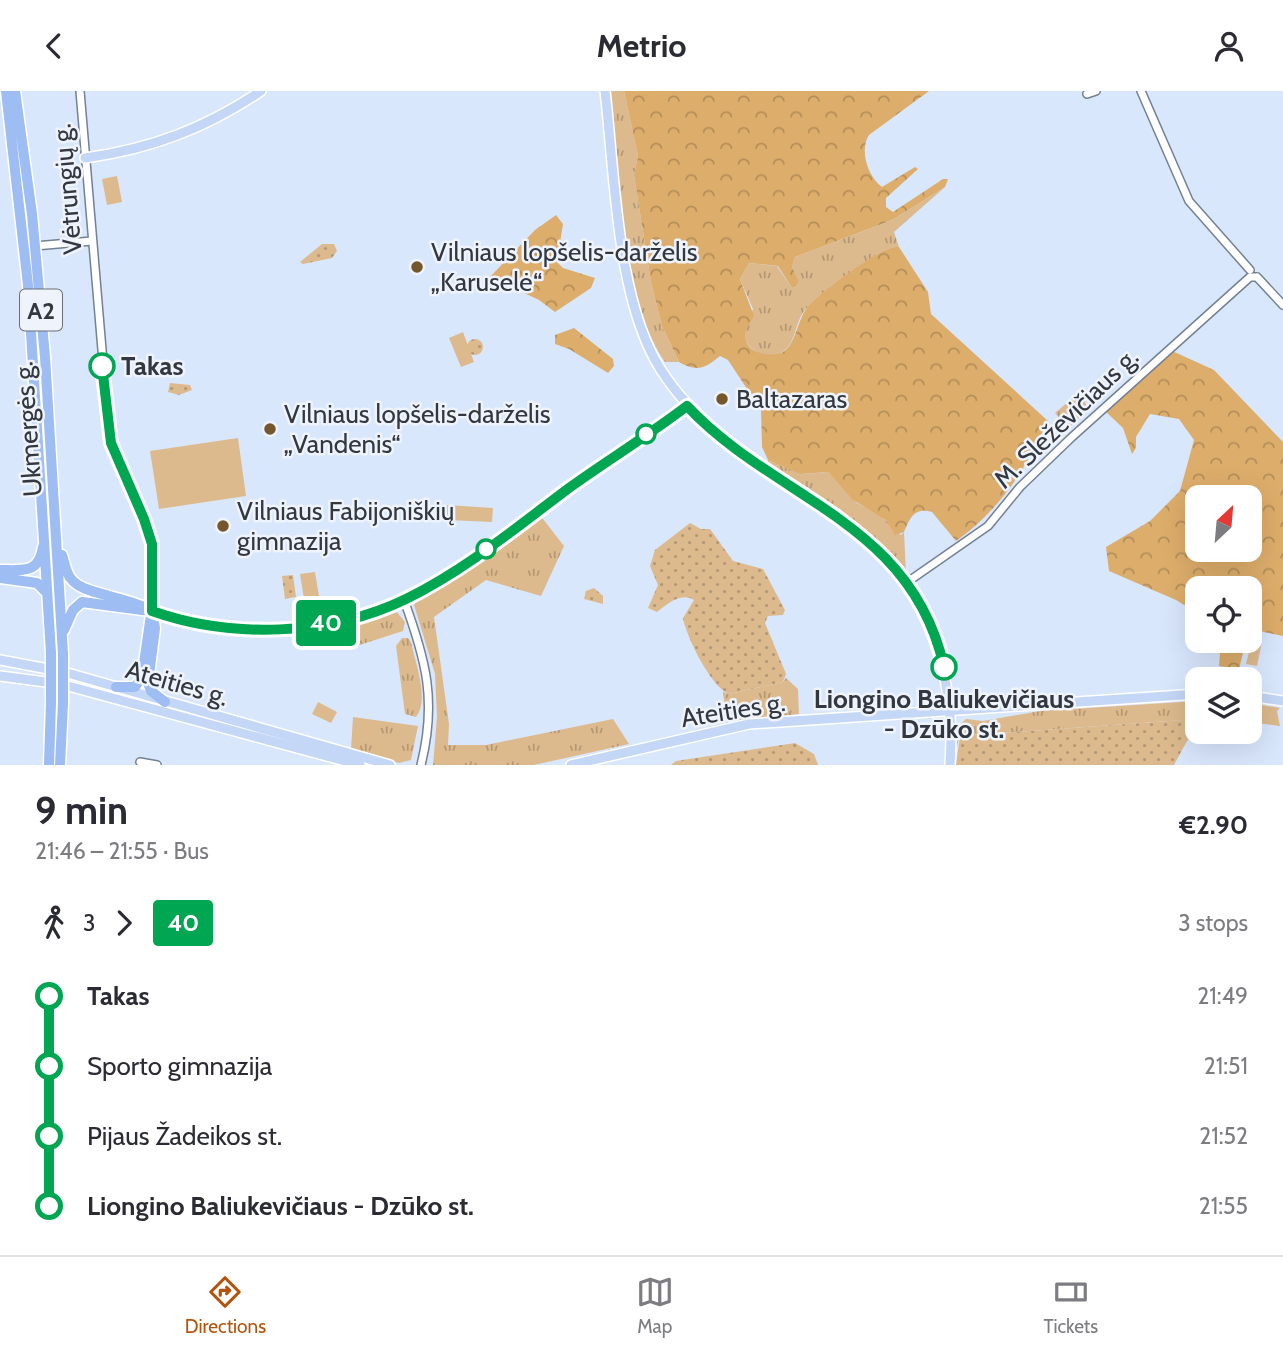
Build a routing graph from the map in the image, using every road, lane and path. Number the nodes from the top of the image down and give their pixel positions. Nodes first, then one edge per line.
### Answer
1 (6, 91) edge
2 (15, 91) edge
3 (80, 91) edge
4 (261, 91) edge
5 (606, 91) edge
6 (1096, 91) edge
7 (1141, 91) edge
8 (1087, 94) dead end
9 (85, 157) junction
10 (25, 197) junction
11 (92, 241) junction
12 (35, 247) junction
13 (1252, 274) junction
14 (1283, 305) edge
15 (687, 406) junction
16 (45, 533) junction
17 (56, 536) junction
18 (0, 570) edge
19 (0, 578) edge
20 (906, 583) junction
21 (49, 597) junction
22 (404, 600) junction
23 (152, 611) junction
24 (62, 634) junction
25 (0, 660) edge
26 (0, 676) edge
27 (116, 687) junction
28 (1185, 695) edge
29 (1262, 698) edge
30 (1283, 701) edge
31 (165, 702) junction
32 (951, 711) junction
33 (140, 762) dead end
34 (49, 765) edge
35 (60, 765) edge
36 (157, 765) edge
37 (360, 765) edge
38 (390, 765) edge
39 (421, 765) edge
40 (571, 765) edge
41 (950, 765) edge

1 - 10 highway, Ukmergės g. / A2
2 - 10 highway, Ukmergės g. / A2
3 - 9 street, Vėtrungių g.
4 - 9 main road
5 - 15 main road
6 - 8 street
7 - 13 street
9 - 11 street, Vėtrungių g.
10 - 12 highway, Ukmergės g. / A2
10 - 16 highway, Ukmergės g. / A2
11 - 12 street
11 - 23 street, Vėtrungių g.
12 - 17 highway, Ukmergės g. / A2
13 - 14 street
13 - 20 street, M. Sleževičiaus g.
15 - 20 main road
15 - 22 street
16 - 18 highway
16 - 21 highway, Ukmergės g. / A2
17 - 23 highway
17 - 24 highway, Ukmergės g. / A2
19 - 21 highway
20 - 32 main road
21 - 34 highway, Ukmergės g. / A2, bridge
22 - 23 street
22 - 39 street
23 - 24 highway
23 - 27 highway
23 - 31 highway
24 - 35 highway, Ukmergės g. / A2, bridge
25 - 27 main road, Ateities g.
26 - 37 main road, Ateities g.
27 - 31 main road, Ateities g.
28 - 32 main road, Ateities g.
29 - 30 main road
31 - 38 main road, Ateities g.
32 - 40 main road, Ateities g.
32 - 41 main road
33 - 36 street

